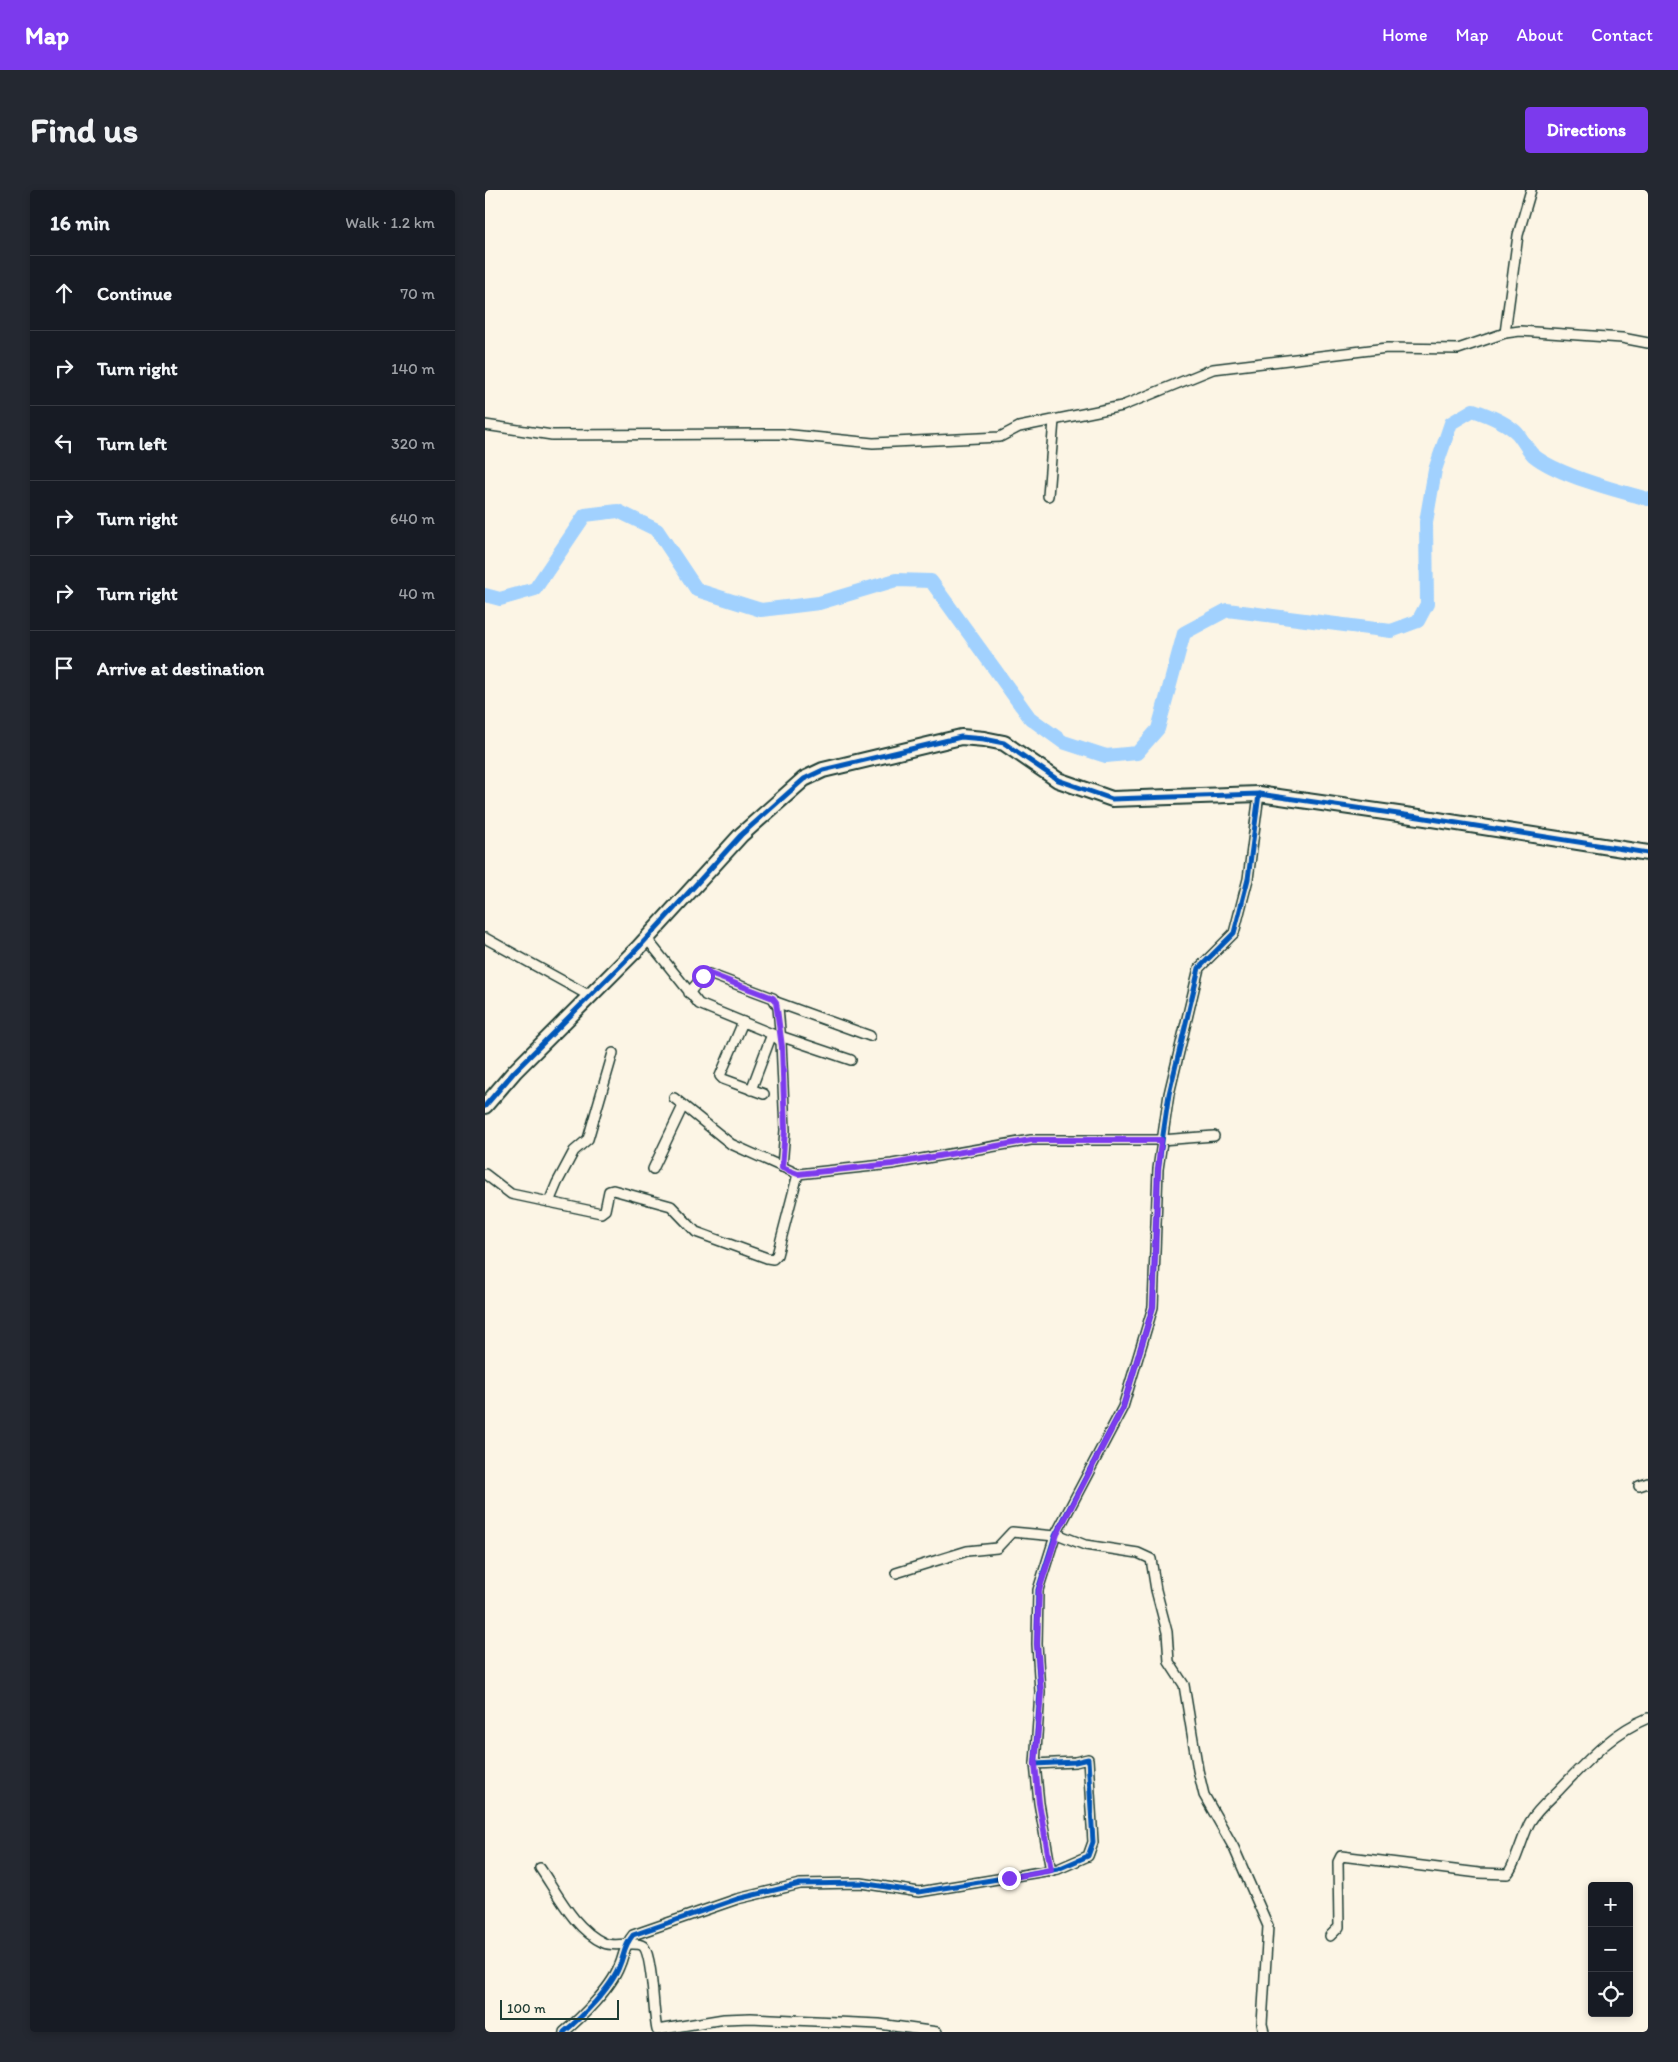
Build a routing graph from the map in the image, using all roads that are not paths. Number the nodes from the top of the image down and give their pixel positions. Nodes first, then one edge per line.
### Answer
1 (1531, 190) edge
2 (1505, 333) junction
3 (1648, 342) edge
4 (1054, 420) junction
5 (485, 425) edge
6 (1048, 496) dead end
7 (1259, 794) junction
8 (1648, 854) edge
9 (485, 938) edge
10 (647, 938) junction
11 (689, 993) junction
12 (590, 996) junction
13 (776, 1002) junction
14 (743, 1022) junction
15 (870, 1036) dead end
16 (778, 1037) junction
17 (613, 1053) dead end
18 (851, 1060) dead end
19 (751, 1090) junction
20 (764, 1094) dead end
21 (674, 1098) dead end
22 (485, 1106) edge
23 (683, 1106) junction
24 (1214, 1136) dead end
25 (1161, 1140) junction
26 (782, 1168) junction
27 (653, 1169) dead end
28 (485, 1174) edge
29 (798, 1174) junction
30 (549, 1202) junction
31 (1056, 1535) junction
32 (896, 1573) dead end
33 (1648, 1718) edge
34 (1035, 1764) junction
35 (540, 1868) dead end
36 (1051, 1870) junction
37 (1330, 1936) dead end
38 (625, 1945) junction
39 (655, 2031) edge
40 (563, 2032) edge
41 (937, 2032) edge
42 (1264, 2032) edge

1 - 2 street
2 - 3 street
2 - 4 street
4 - 5 street
4 - 6 street
7 - 8 street
7 - 10 street
7 - 25 street
9 - 12 street
10 - 11 street
10 - 12 street
11 - 13 street
11 - 14 street
12 - 22 street
13 - 15 street
13 - 16 street
14 - 16 street
14 - 19 street
16 - 18 street
16 - 19 street
16 - 26 street
17 - 30 street
19 - 20 street
21 - 23 street
23 - 26 street
23 - 27 street
24 - 25 street
25 - 29 street
25 - 31 street
26 - 29 street
28 - 30 street
29 - 30 street
31 - 32 street
31 - 34 street
31 - 42 street
33 - 37 street
34 - 36 street
34 - 36 street
35 - 38 street
36 - 38 street
38 - 39 street
38 - 40 street
39 - 41 street

